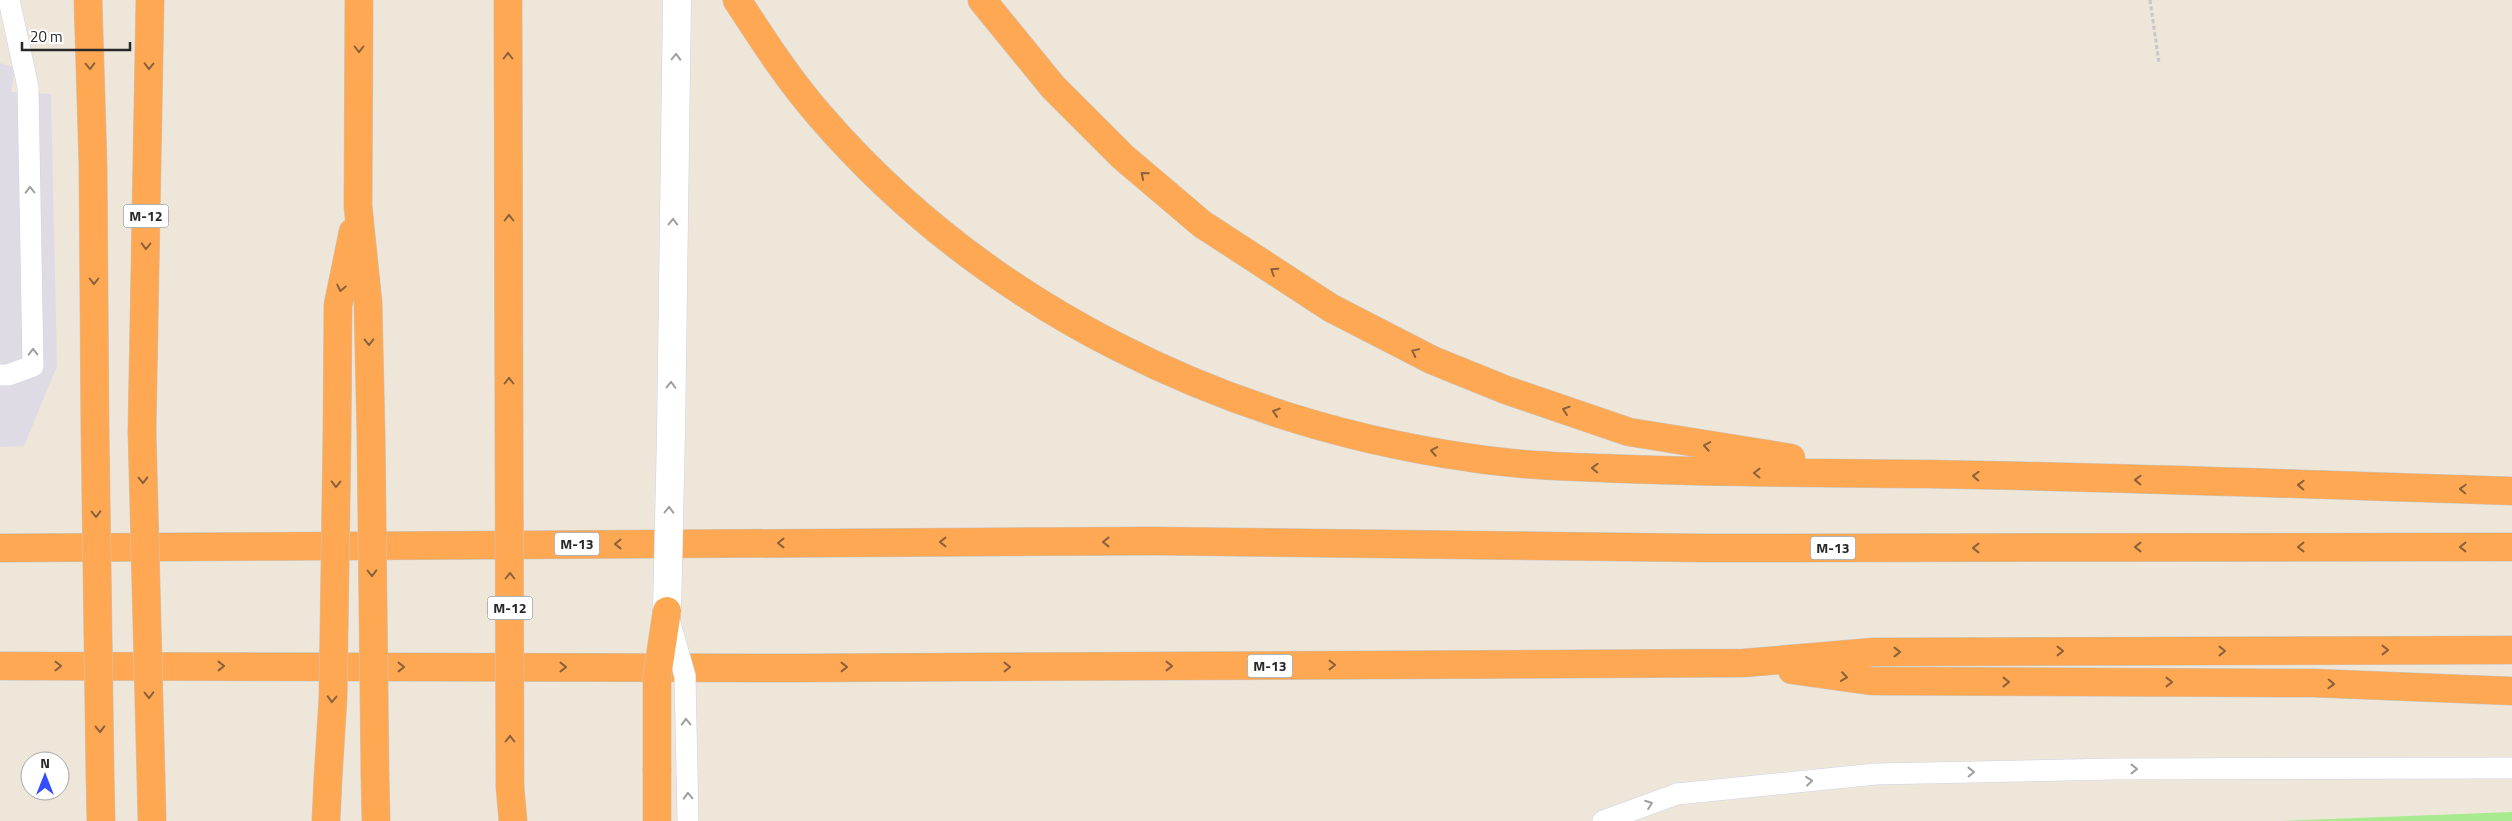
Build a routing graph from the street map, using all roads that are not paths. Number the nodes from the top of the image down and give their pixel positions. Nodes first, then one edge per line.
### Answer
1 (9, 0) edge
2 (88, 0) edge
3 (150, 0) edge
4 (359, 0) edge
5 (508, 0) edge
6 (677, 0) edge
7 (736, 0) edge
8 (982, 0) edge
9 (358, 206) junction
10 (0, 375) edge
11 (1929, 474) junction
12 (2512, 491) edge
13 (2512, 547) edge
14 (0, 548) edge
15 (667, 611) junction
16 (2512, 650) edge
17 (1744, 663) junction
18 (0, 666) edge
19 (2512, 691) edge
20 (2512, 768) edge
21 (101, 821) edge
22 (152, 821) edge
23 (326, 821) edge
24 (376, 821) edge
25 (513, 821) edge
26 (657, 821) edge
27 (688, 821) edge
28 (1603, 821) edge

10 -> 1 lane
2 -> 21 highway, bridge
3 -> 22 highway, M-12, bridge
4 -> 9 highway
25 -> 5 highway, M-12, bridge
15 -> 6 street, bridge
11 -> 7 highway
11 -> 8 highway
9 -> 23 highway, bridge
9 -> 24 highway, bridge
12 -> 11 highway
13 -> 14 highway, M-13
15 - 26 highway, bridge
27 -> 15 lane, bridge
17 -> 16 highway, M-13
18 -> 17 highway, M-13
17 -> 19 highway
28 -> 20 lane

